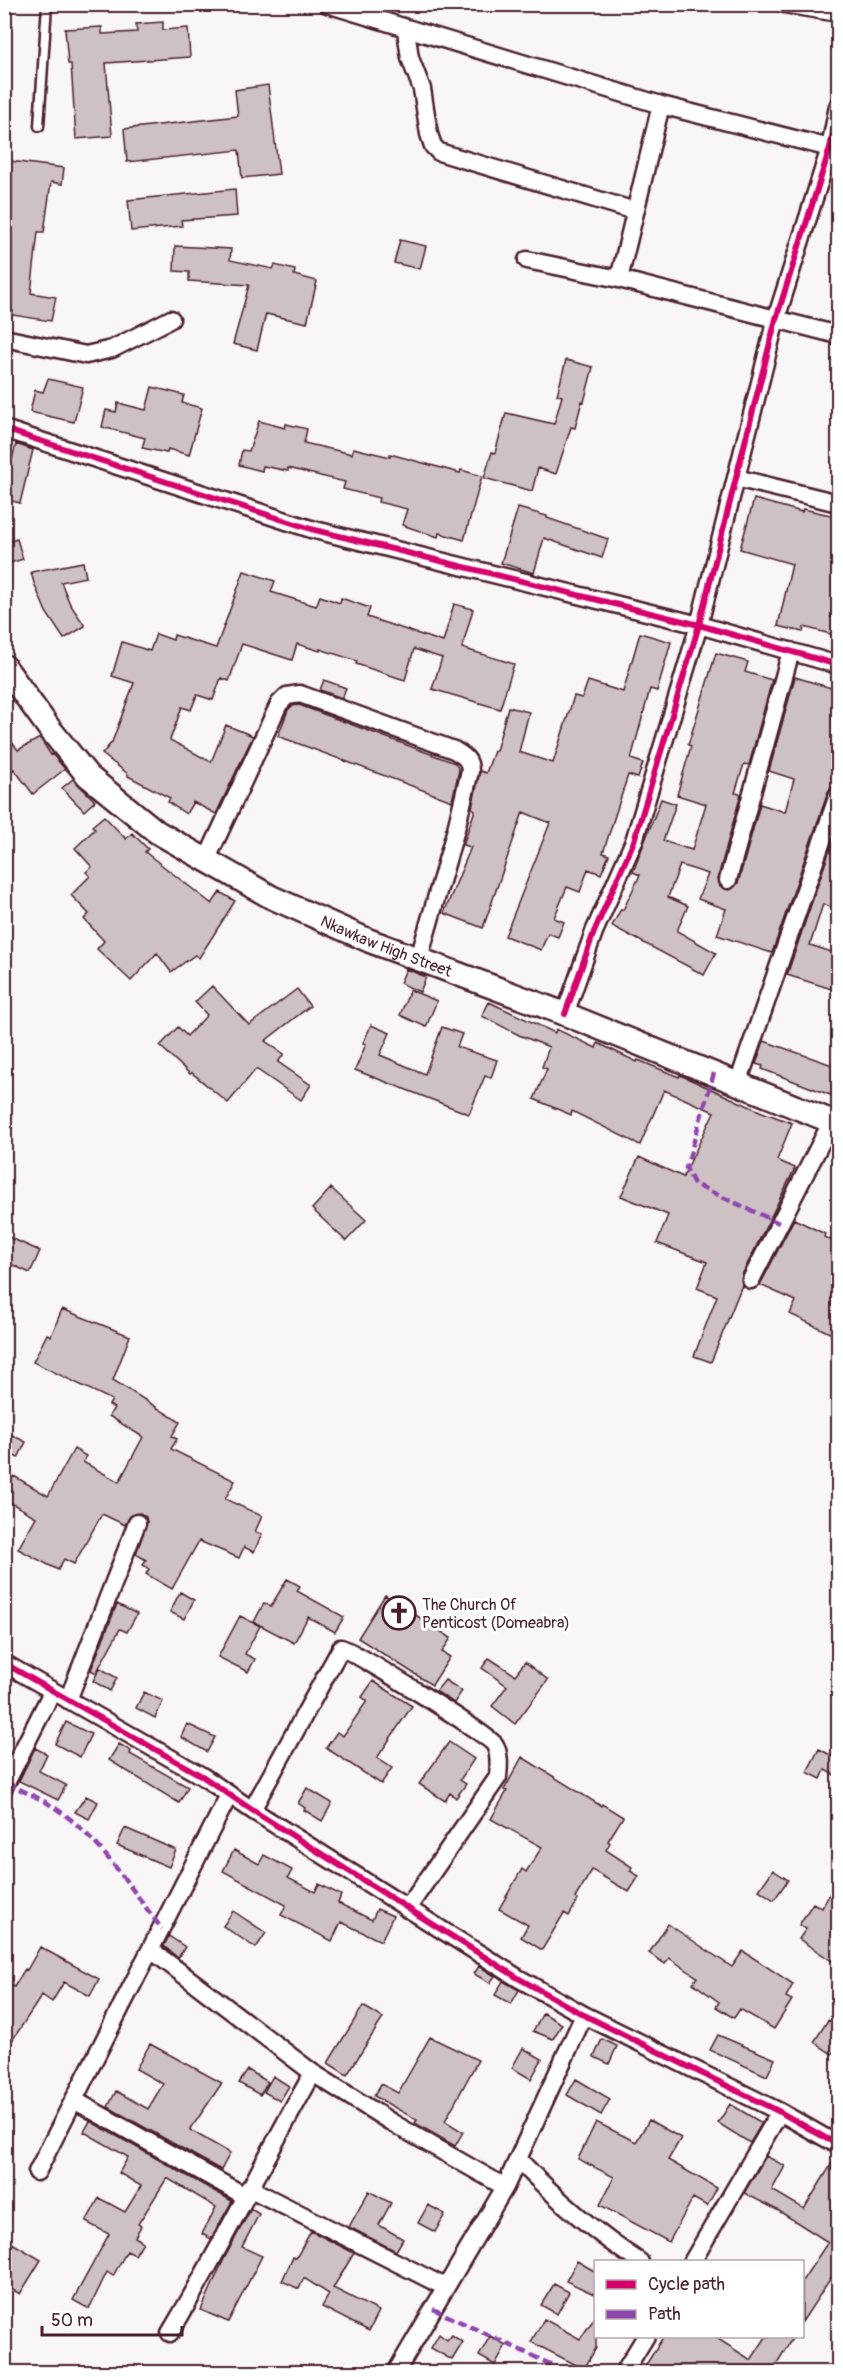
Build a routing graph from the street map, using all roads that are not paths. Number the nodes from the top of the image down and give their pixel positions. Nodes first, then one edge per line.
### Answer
1 (47, 4) edge
2 (327, 4) edge
3 (784, 4) edge
4 (838, 13) edge
5 (406, 30) junction
6 (661, 105) junction
7 (838, 106) edge
8 (39, 126) dead end
9 (834, 149) edge
10 (635, 211) junction
11 (527, 260) dead end
12 (619, 279) junction
13 (171, 319) dead end
14 (776, 319) junction
15 (838, 335) edge
16 (4, 338) edge
17 (4, 429) edge
18 (736, 478) junction
19 (838, 503) edge
20 (699, 625) junction
21 (791, 651) junction
22 (838, 665) edge
23 (4, 666) edge
24 (838, 795) edge
25 (206, 861) junction
26 (728, 880) dead end
27 (419, 958) junction
28 (565, 1014) junction
29 (738, 1083) junction
30 (835, 1123) edge
31 (752, 1280) dead end
32 (137, 1523) dead end
33 (4, 1663) edge
34 (52, 1692) junction
35 (68, 1700) junction
36 (4, 1787) edge
37 (230, 1794) junction
38 (252, 1810) junction
39 (407, 1909) junction
40 (151, 1950) junction
41 (584, 2015) junction
42 (314, 2073) junction
43 (74, 2100) junction
44 (780, 2112) junction
45 (838, 2145) edge
46 (518, 2159) junction
47 (37, 2172) dead end
48 (505, 2187) junction
49 (247, 2192) junction
50 (637, 2260) edge
51 (693, 2260) edge
52 (445, 2287) junction
53 (170, 2333) dead end
54 (645, 2338) edge
55 (396, 2373) edge
56 (624, 2373) edge

1 - 8 lane
2 - 5 street
3 - 4 street
5 - 6 street
5 - 10 street
6 - 9 street
6 - 10 street
7 - 9 street
9 - 14 street
10 - 12 street
11 - 12 street
12 - 14 street
13 - 16 street
14 - 15 street
14 - 18 street
17 - 20 street
18 - 19 street
18 - 20 street
20 - 21 street
20 - 28 street
21 - 22 street
21 - 26 street
23 - 25 main road, Nkawkaw High Street
24 - 29 street
25 - 27 main road, Nkawkaw High Street
25 - 27 street
27 - 28 main road, Nkawkaw High Street
28 - 29 main road, Nkawkaw High Street
29 - 30 main road, Nkawkaw High Street
30 - 31 street
32 - 35 street
33 - 34 street
34 - 35 street
34 - 36 street
35 - 37 street
37 - 38 street
37 - 40 street
38 - 39 street
38 - 39 street
39 - 41 street
40 - 42 street
40 - 43 street
41 - 44 street
41 - 46 street
42 - 48 street
42 - 49 street
43 - 47 street
43 - 49 street
44 - 45 street
44 - 51 street
46 - 48 street
46 - 50 street
48 - 52 street
49 - 52 street
49 - 53 street
52 - 55 street
54 - 56 street

